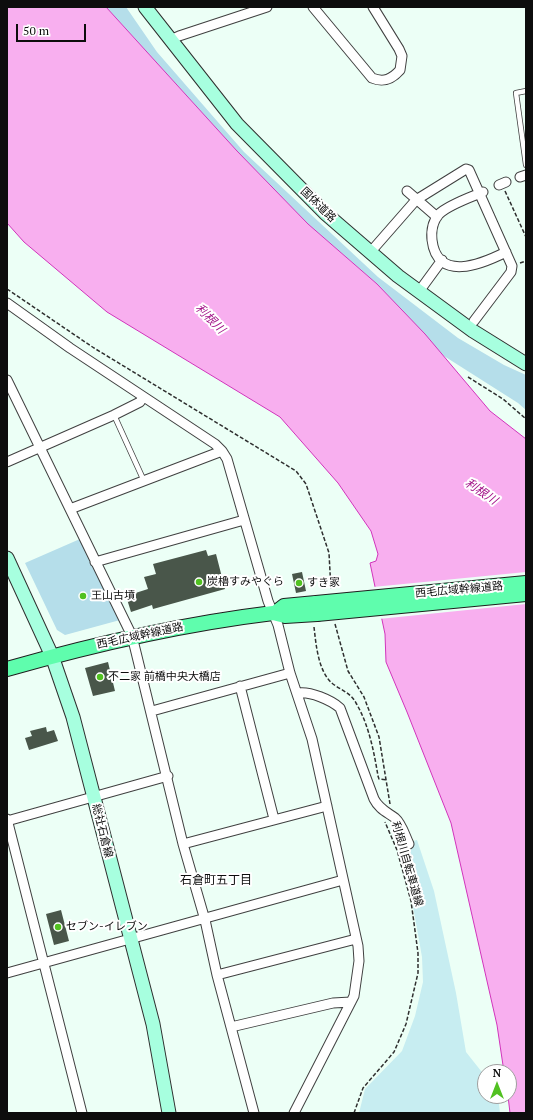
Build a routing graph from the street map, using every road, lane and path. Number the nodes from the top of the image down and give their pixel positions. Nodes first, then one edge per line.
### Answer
1 (146, 7) edge
2 (267, 7) edge
3 (313, 7) edge
4 (373, 7) edge
5 (170, 40) junction
6 (526, 91) edge
7 (526, 165) edge
8 (502, 184) dead end
9 (407, 191) dead end
10 (481, 193) junction
11 (416, 200) junction
12 (437, 217) junction
13 (526, 237) edge
14 (374, 248) dead end
15 (506, 252) junction
16 (442, 260) junction
17 (526, 261) edge
18 (519, 264) dead end
19 (423, 286) dead end
20 (7, 303) edge
21 (474, 321) dead end
22 (526, 364) edge
23 (468, 377) dead end
24 (7, 380) edge
25 (142, 397) junction
26 (114, 415) junction
27 (526, 420) edge
28 (40, 447) junction
29 (222, 451) junction
30 (7, 462) edge
31 (144, 481) junction
32 (70, 509) junction
33 (244, 520) junction
34 (7, 558) edge
35 (95, 562) junction
36 (526, 583) edge
37 (526, 594) edge
38 (317, 609) junction
39 (274, 613) junction
40 (132, 636) junction
41 (52, 656) junction
42 (7, 669) edge
43 (290, 673) junction
44 (240, 686) junction
45 (298, 693) junction
46 (152, 711) junction
47 (168, 776) junction
48 (94, 796) junction
49 (327, 806) junction
50 (386, 818) dead end
51 (274, 819) junction
52 (7, 820) edge
53 (183, 844) junction
54 (410, 844) dead end
55 (343, 880) junction
56 (205, 920) junction
57 (130, 940) junction
58 (356, 940) junction
59 (44, 964) junction
60 (7, 974) edge
61 (217, 975) junction
62 (351, 1002) junction
63 (231, 1027) junction
64 (82, 1113) edge
65 (169, 1113) edge
66 (254, 1113) edge
67 (294, 1113) edge
68 (354, 1113) edge

1 - 5 main road, 国体道路
2 - 5 street
3 - 4 street
5 - 22 main road, 国体道路
6 - 7 lane
8 - 13 path
9 - 11 street
10 - 11 street
10 - 12 street
10 - 15 street
11 - 12 street
11 - 14 street
12 - 16 street
15 - 16 street
15 - 21 street
16 - 19 street
17 - 18 path
20 - 25 street
23 - 27 path
24 - 28 street
25 - 26 street
25 - 29 street
26 - 28 street
26 - 31 lane
28 - 30 street
28 - 32 street
29 - 31 street
29 - 33 street
31 - 32 street
32 - 35 street
33 - 35 street
33 - 39 street
34 - 41 main road, 総社石倉線
35 - 40 street
36 - 38 main road, 西毛広域幹線道路, bridge
37 - 38 main road, 西毛広域幹線道路, bridge
38 - 39 main road, 西毛広域幹線道路
39 - 40 main road, 西毛広域幹線道路
39 - 43 street
40 - 41 main road, 西毛広域幹線道路
40 - 46 street
41 - 42 main road, 西毛広域幹線道路
41 - 48 main road, 総社石倉線
43 - 44 street
43 - 45 street
44 - 46 street
44 - 51 street
45 - 49 street
45 - 54 street
46 - 47 street
47 - 48 street
47 - 53 street
48 - 52 street
48 - 57 main road, 総社石倉線
49 - 51 street
49 - 55 street
50 - 68 path, 利根川自転車道線
51 - 53 street
52 - 59 street
53 - 56 street
55 - 56 street
55 - 58 street
56 - 57 street
56 - 61 street
57 - 59 street
57 - 65 main road, 総社石倉線
58 - 61 street
58 - 62 street
59 - 60 street
59 - 64 street
61 - 63 street
62 - 63 street
62 - 67 street
63 - 66 street

